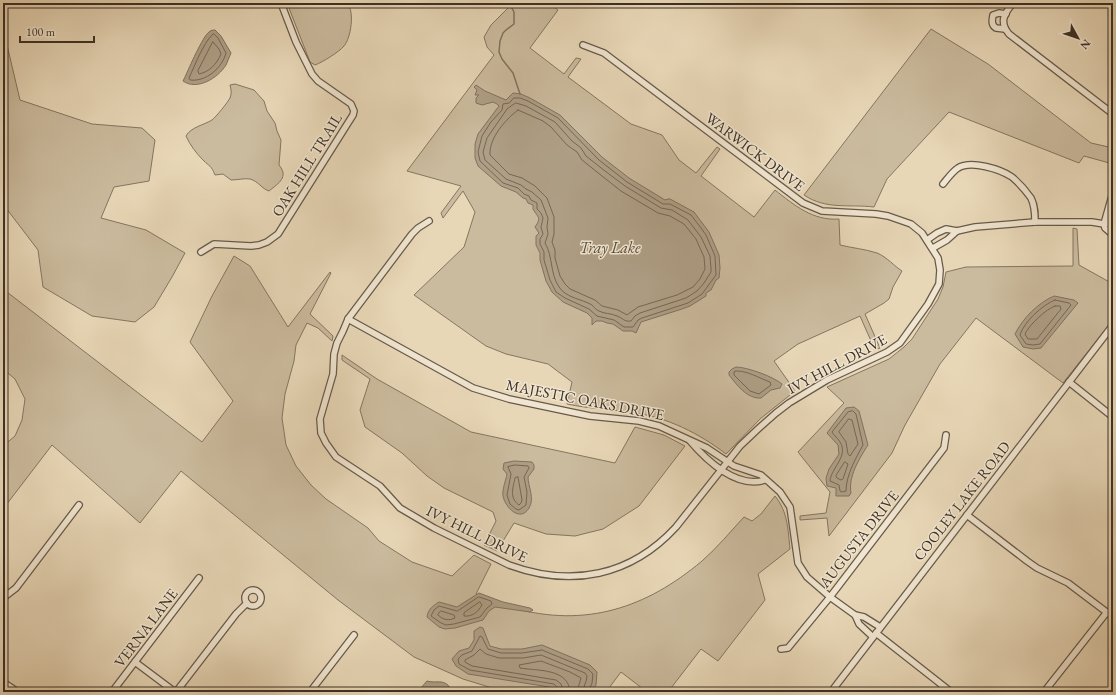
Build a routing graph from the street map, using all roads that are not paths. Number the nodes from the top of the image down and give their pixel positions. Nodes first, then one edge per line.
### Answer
1 (281, 3) edge
2 (1013, 3) edge
3 (1006, 14) junction
4 (1005, 29) junction
5 (583, 45) dead end
6 (1113, 114) edge
7 (943, 184) dead end
8 (1113, 192) edge
9 (429, 221) dead end
10 (1035, 222) junction
11 (1104, 224) junction
12 (1113, 224) edge
13 (957, 231) junction
14 (1113, 235) edge
15 (927, 240) junction
16 (933, 248) junction
17 (201, 252) dead end
18 (348, 319) junction
19 (1113, 325) edge
20 (1069, 382) junction
21 (1113, 417) edge
22 (946, 435) dead end
23 (690, 439) junction
24 (728, 462) junction
25 (720, 470) junction
26 (765, 480) junction
27 (79, 505) dead end
28 (967, 515) junction
29 (199, 578) dead end
30 (830, 596) junction
31 (3, 598) edge
32 (247, 603) dead end
33 (1107, 612) junction
34 (855, 615) junction
35 (1113, 617) edge
36 (880, 627) junction
37 (354, 634) dead end
38 (874, 635) junction
39 (781, 649) dead end
40 (135, 662) junction
41 (3, 682) edge
42 (18, 692) edge
43 (112, 692) edge
44 (176, 692) edge
45 (310, 692) edge
46 (831, 692) edge
47 (951, 692) edge
48 (1044, 692) edge

1 - 17 street, OAK HILL TRAIL
2 - 3 street
3 - 4 street
3 - 4 street
4 - 6 street
5 - 15 street, WARWICK DRIVE
7 - 10 street
8 - 11 street
9 - 18 street, IVY HILL DRIVE
10 - 11 street
10 - 13 street
11 - 12 street
11 - 14 street
13 - 15 street
13 - 16 street
15 - 16 street, IVY HILL DRIVE
16 - 24 street, IVY HILL DRIVE
18 - 23 street, MAJESTIC OAKS DRIVE
18 - 25 street, IVY HILL DRIVE
19 - 20 street, COOLEY LAKE ROAD
20 - 21 street
20 - 28 street, COOLEY LAKE ROAD
22 - 30 street, AUGUSTA DRIVE
23 - 24 street, MAJESTIC OAKS DRIVE
23 - 25 street, MAJESTIC OAKS DRIVE
24 - 25 street, IVY HILL DRIVE
24 - 26 street, MAJESTIC OAKS DRIVE
25 - 26 street, MAJESTIC OAKS DRIVE
26 - 30 street, MAJESTIC OAKS DRIVE
27 - 31 street
28 - 33 street
28 - 36 street, COOLEY LAKE ROAD
29 - 40 street, VERNA LANE
30 - 34 street, MAJESTIC OAKS DRIVE
30 - 39 street, AUGUSTA DRIVE
32 - 44 street
33 - 35 street
33 - 48 street
34 - 36 street, MAJESTIC OAKS DRIVE
34 - 38 street, MAJESTIC OAKS DRIVE
36 - 38 street, COOLEY LAKE ROAD
37 - 45 street
38 - 46 street, COOLEY LAKE ROAD
38 - 47 street, MAJESTIC OAKS DRIVE
40 - 43 street, VERNA LANE
40 - 44 street
41 - 42 street

